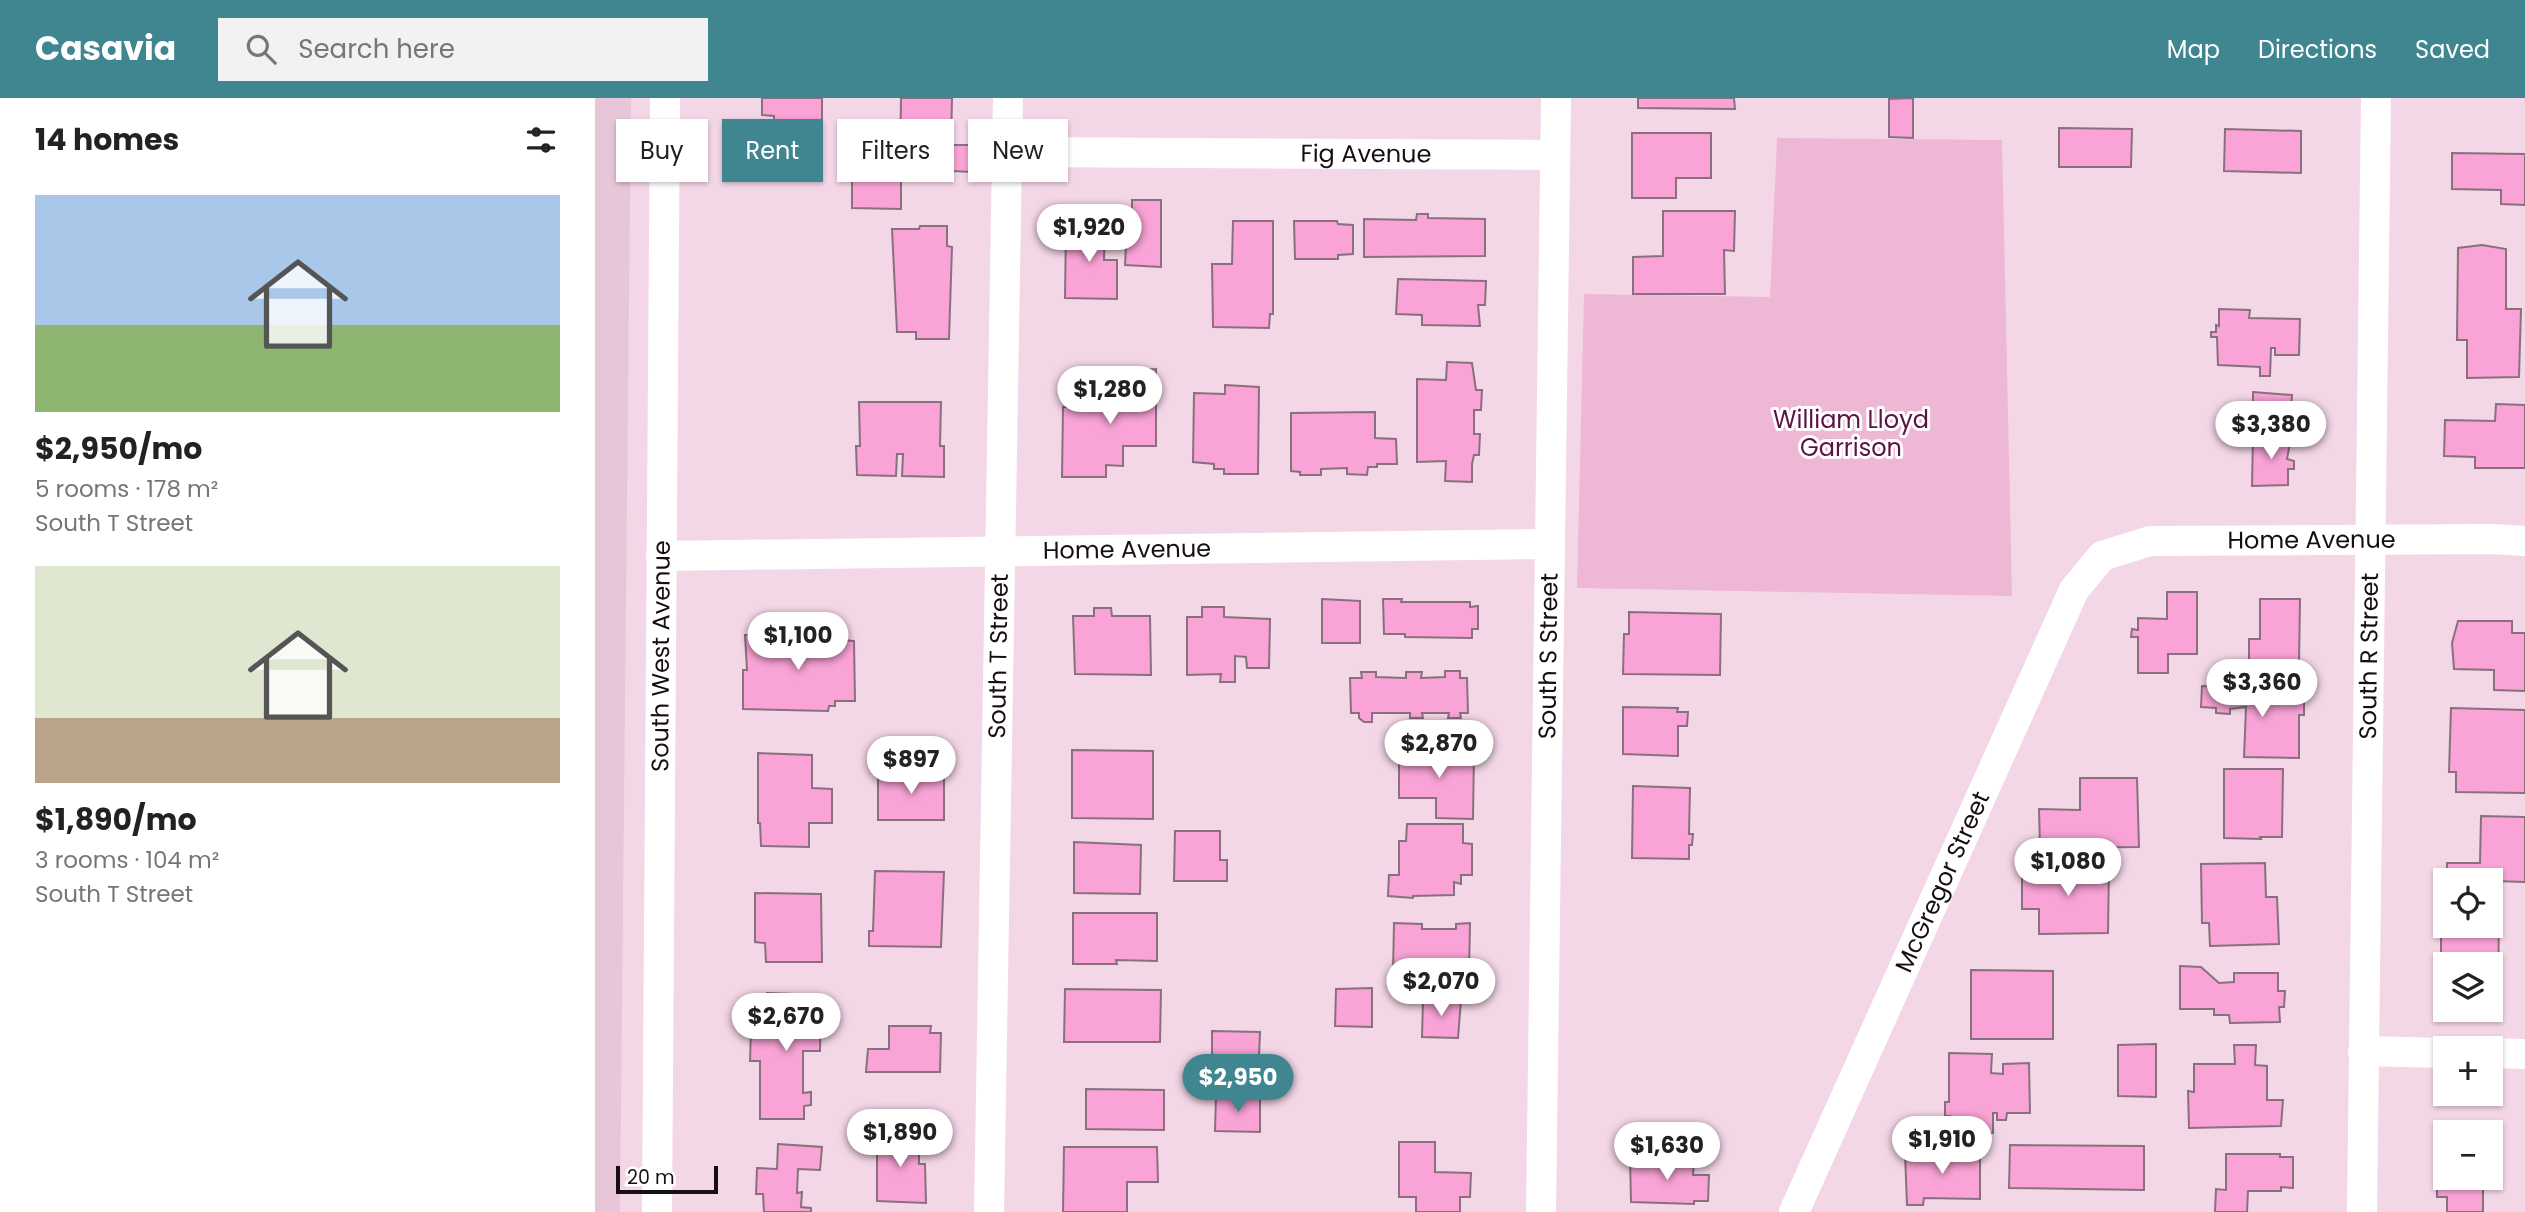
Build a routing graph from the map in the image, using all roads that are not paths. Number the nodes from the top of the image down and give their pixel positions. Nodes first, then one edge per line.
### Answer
1 (665, 98) edge
2 (1008, 98) edge
3 (1556, 98) edge
4 (2376, 98) edge
5 (1008, 119) edge
6 (1068, 152) edge
7 (1555, 155) junction
8 (1006, 182) edge
9 (2369, 541) junction
10 (2525, 541) edge
11 (1549, 544) junction
12 (1000, 552) junction
13 (661, 556) junction
14 (2102, 556) joint
15 (2363, 1052) junction
16 (2433, 1053) edge
17 (2503, 1053) edge
18 (2525, 1054) edge
19 (656, 1212) edge
20 (989, 1212) edge
21 (1541, 1212) edge
22 (1794, 1212) edge
23 (2362, 1212) edge

1 - 13 street, South West Avenue
2 - 5 street, South T Street
3 - 7 street, South S Street
4 - 9 street, South R Street
6 - 7 street, Fig Avenue
7 - 11 street, South S Street
8 - 12 street, South T Street
9 - 10 street, Home Avenue
9 - 14 street, Home Avenue
9 - 15 street, South R Street
11 - 12 street, Home Avenue
11 - 21 street, South S Street
12 - 13 street, Home Avenue
12 - 20 street, South T Street
13 - 19 street, South West Avenue
14 - 22 street, McGregor Street
15 - 16 street
15 - 23 street, South R Street
17 - 18 street

